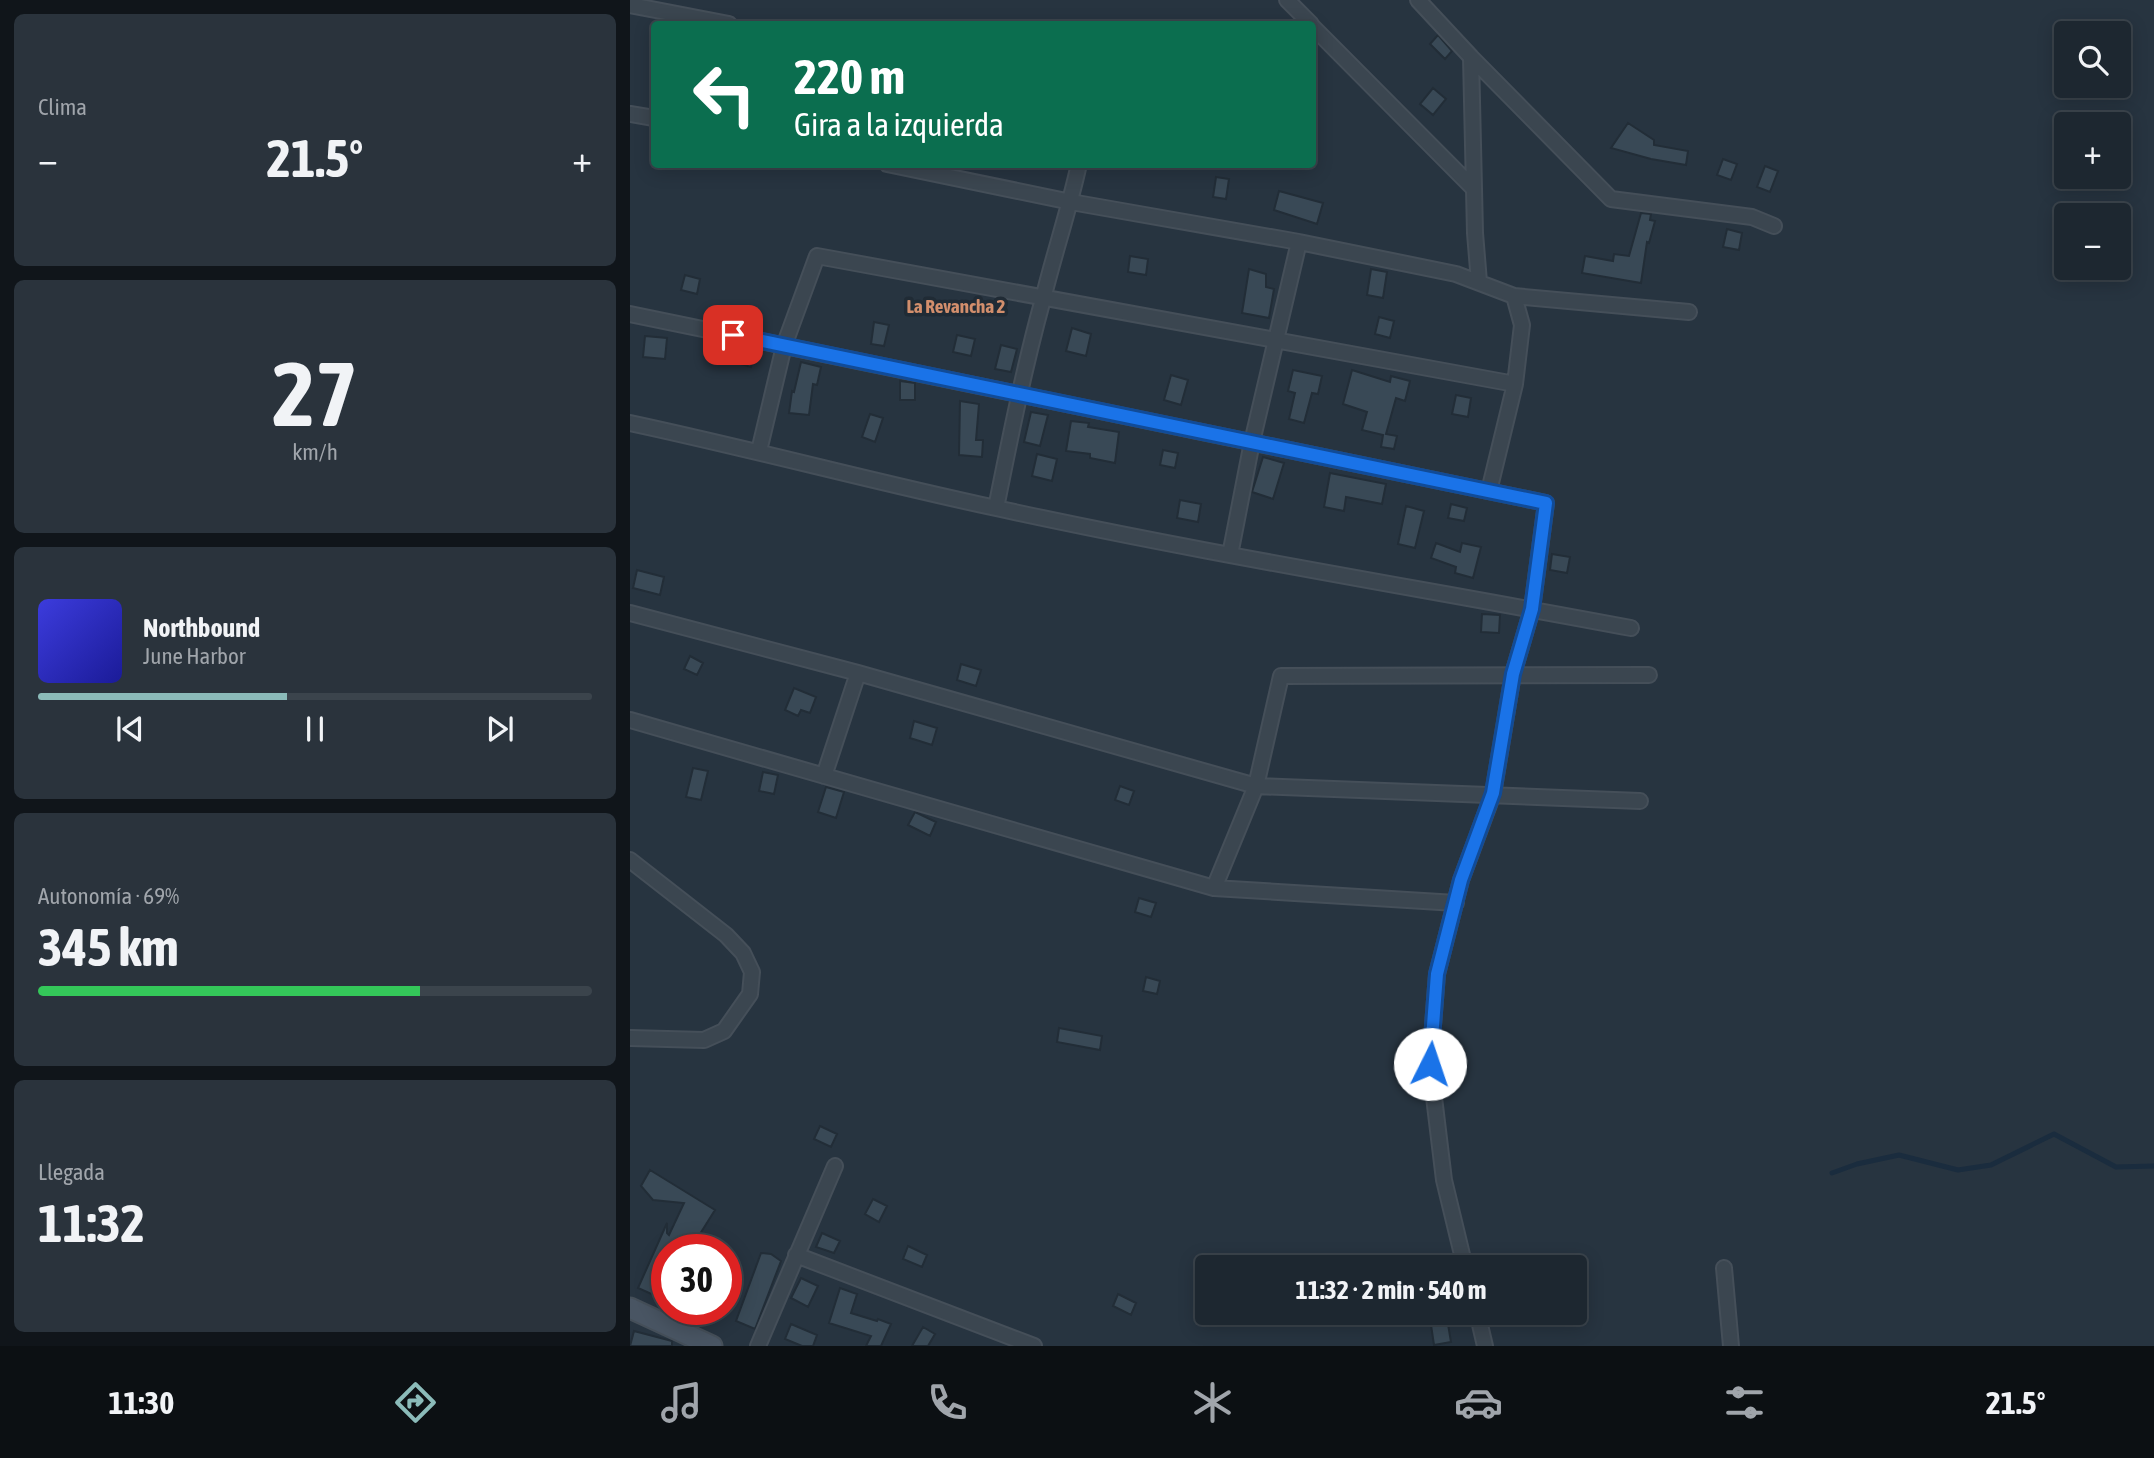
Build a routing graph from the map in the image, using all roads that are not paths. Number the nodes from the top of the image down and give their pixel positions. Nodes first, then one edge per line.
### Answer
1 (1287, 0) edge
2 (1418, 0) edge
3 (632, 7) edge
4 (712, 21) edge
5 (1308, 21) edge
6 (1316, 29) edge
7 (1471, 57) junction
8 (630, 114) edge
9 (651, 118) edge
10 (906, 168) edge
11 (1078, 168) edge
12 (1474, 189) junction
13 (1071, 202) junction
14 (1774, 226) dead end
15 (1299, 242) junction
16 (1479, 282) junction
17 (1514, 296) junction
18 (1043, 298) junction
19 (1689, 312) dead end
20 (630, 314) edge
21 (1276, 340) junction
22 (784, 345) junction
23 (1515, 384) junction
24 (1019, 394) junction
25 (630, 423) edge
26 (1252, 442) junction
27 (759, 451) junction
28 (1489, 491) junction
29 (996, 508) junction
30 (1230, 555) junction
31 (1532, 609) junction
32 (630, 613) edge
33 (1631, 628) dead end
34 (858, 673) junction
35 (1513, 674) junction
36 (1649, 676) dead end
37 (630, 720) edge
38 (824, 776) junction
39 (1256, 786) junction
40 (1493, 793) junction
41 (1640, 801) dead end
42 (630, 860) edge
43 (1214, 888) junction
44 (1456, 903) junction
45 (630, 1038) edge
46 (835, 1166) dead end
47 (796, 1255) junction
48 (1462, 1255) edge
49 (1724, 1268) dead end
50 (630, 1308) edge
51 (1479, 1325) edge
52 (712, 1346) edge
53 (758, 1346) edge
54 (1034, 1346) edge
55 (1485, 1346) edge
56 (1731, 1346) edge

1 - 5 street
2 - 7 street
3 - 4 street
6 - 12 street
7 - 12 street
7 - 14 street
8 - 9 street
10 - 13 street
11 - 13 street
12 - 16 street
13 - 15 street
13 - 18 street
15 - 16 street
15 - 21 street
16 - 17 street
17 - 19 street
17 - 23 street
18 - 21 street
18 - 22 street
18 - 24 street
20 - 22 street
21 - 23 street
21 - 26 street
22 - 24 street
22 - 27 street
23 - 28 street
24 - 26 street
24 - 29 street
25 - 27 street
26 - 28 street
26 - 30 street
27 - 29 street
28 - 31 street
29 - 30 street
30 - 31 street
31 - 33 street
31 - 35 street
32 - 34 street
34 - 38 street
34 - 39 street
35 - 36 street
35 - 39 street
35 - 40 street
37 - 38 street
38 - 43 street
39 - 40 street
39 - 43 street
40 - 41 street
40 - 44 street
42 - 45 street
43 - 44 street
44 - 48 street
46 - 47 street
47 - 53 street
47 - 54 street
49 - 56 street
50 - 52 street
51 - 55 street

